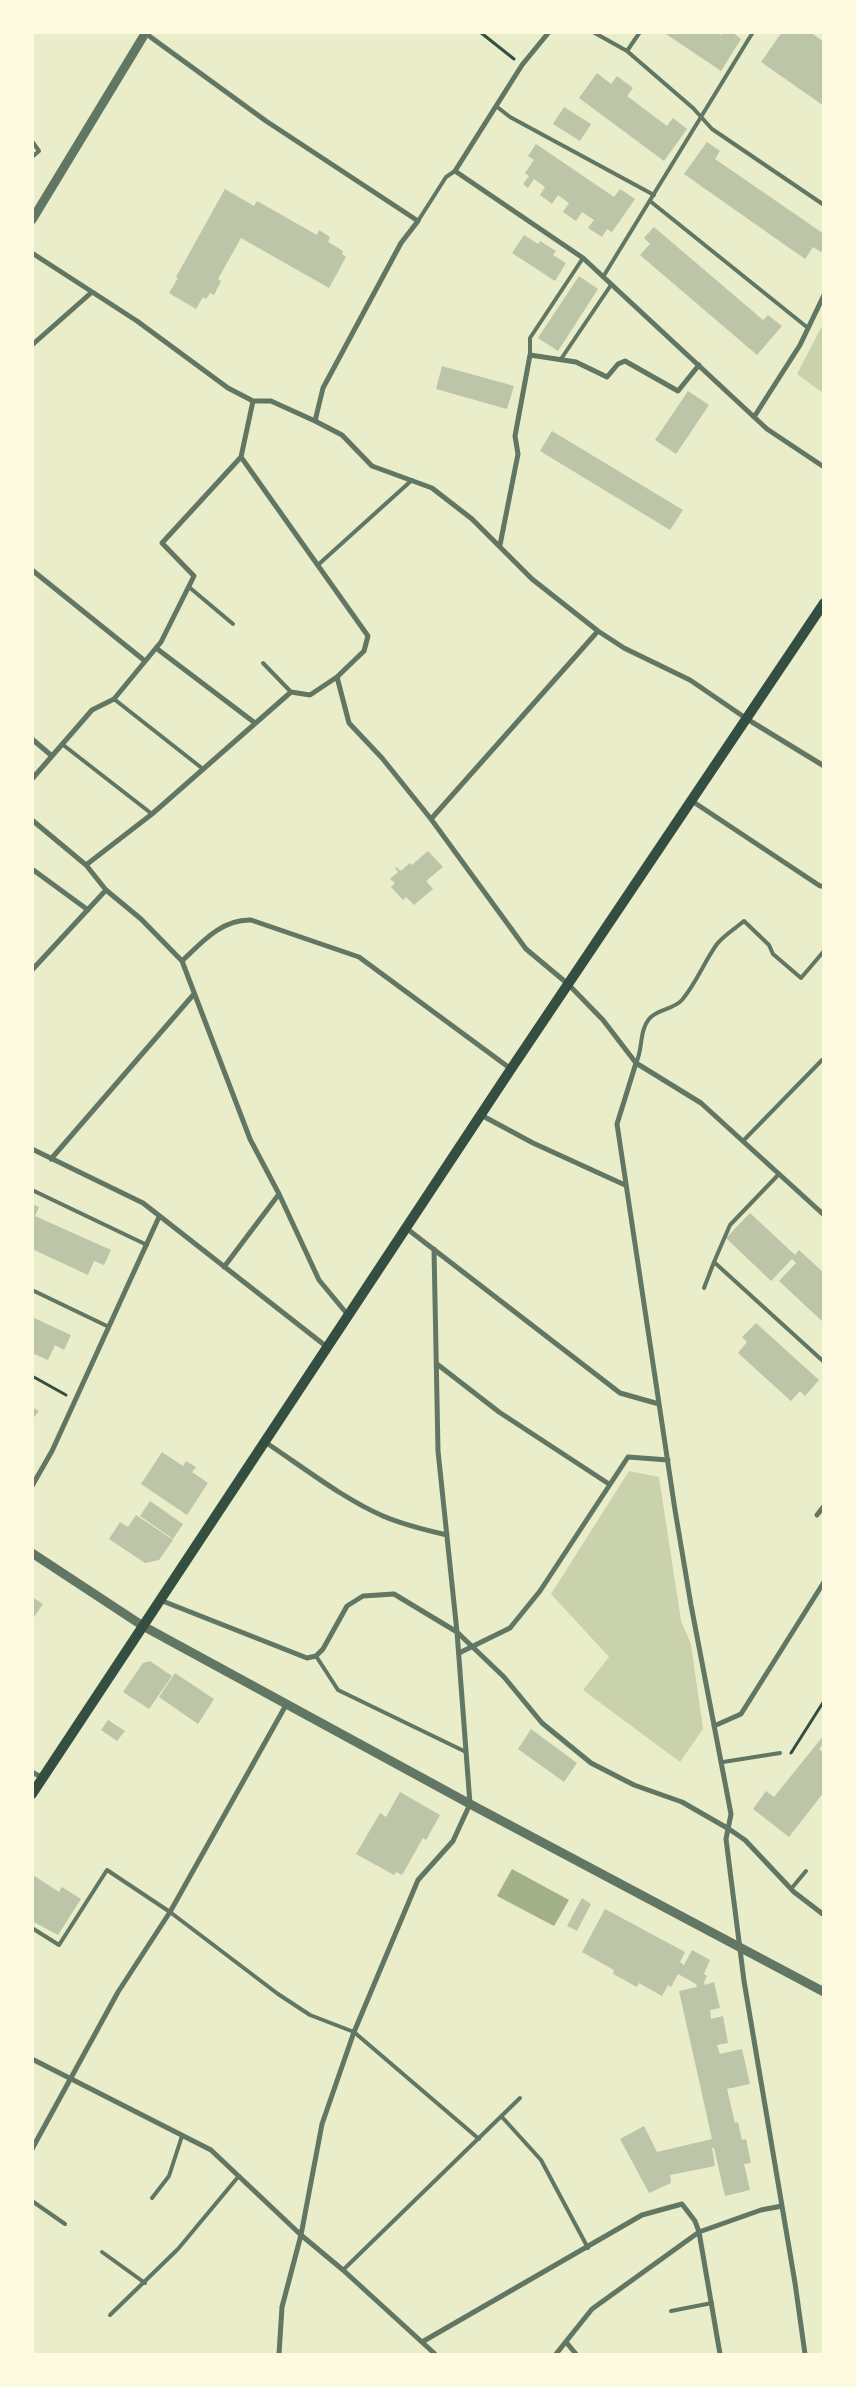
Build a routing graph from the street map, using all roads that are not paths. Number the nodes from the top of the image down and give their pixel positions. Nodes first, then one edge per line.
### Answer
1 (549, 32) edge
2 (593, 32) edge
3 (640, 32) edge
4 (753, 32) edge
5 (145, 33) edge
6 (627, 51) junction
7 (496, 106) junction
8 (701, 118) junction
9 (32, 141) edge
10 (32, 157) edge
11 (455, 171) junction
12 (654, 195) junction
13 (650, 201) junction
14 (824, 205) edge
15 (32, 220) edge
16 (418, 221) junction
17 (32, 253) edge
18 (583, 258) junction
19 (603, 277) junction
20 (612, 285) junction
21 (92, 292) junction
22 (824, 295) edge
23 (808, 328) junction
24 (32, 345) edge
25 (530, 355) junction
26 (561, 359) junction
27 (699, 365) junction
28 (253, 401) junction
29 (754, 417) junction
30 (316, 421) junction
31 (241, 457) junction
32 (824, 467) edge
33 (413, 480) junction
34 (500, 545) junction
35 (319, 564) junction
36 (32, 570) edge
37 (189, 587) junction
38 (824, 603) edge
39 (233, 624) dead end
40 (598, 631) junction
41 (156, 648) junction
42 (145, 661) junction
43 (263, 664) dead end
44 (337, 677) junction
45 (291, 692) junction
46 (114, 699) junction
47 (747, 719) junction
48 (255, 723) junction
49 (32, 739) edge
50 (62, 744) junction
51 (52, 756) junction
52 (824, 766) edge
53 (202, 769) junction
54 (32, 778) edge
55 (692, 801) junction
56 (152, 814) junction
57 (431, 819) junction
58 (32, 820) edge
59 (86, 865) junction
60 (32, 869) edge
61 (824, 886) edge
62 (106, 890) junction
63 (88, 910) junction
64 (824, 951) edge
65 (182, 960) junction
66 (32, 970) edge
67 (568, 984) junction
68 (194, 994) junction
69 (822, 1060) edge
70 (636, 1063) junction
71 (511, 1069) junction
72 (481, 1115) junction
73 (743, 1141) junction
74 (32, 1149) edge
75 (51, 1159) junction
76 (779, 1174) junction
77 (625, 1185) junction
78 (32, 1190) edge
79 (279, 1194) junction
80 (822, 1212) edge
81 (159, 1217) junction
82 (406, 1228) junction
83 (147, 1245) junction
84 (434, 1249) junction
85 (714, 1262) junction
86 (224, 1267) junction
87 (704, 1288) dead end
88 (32, 1290) edge
89 (348, 1316) junction
90 (109, 1327) junction
91 (327, 1347) junction
92 (824, 1362) edge
93 (437, 1364) junction
94 (659, 1404) junction
95 (264, 1442) junction
96 (668, 1460) junction
97 (609, 1484) junction
98 (32, 1486) edge
99 (824, 1506) edge
100 (817, 1515) dead end
101 (447, 1535) junction
102 (32, 1553) edge
103 (824, 1582) edge
104 (160, 1600) junction
105 (143, 1626) junction
106 (457, 1632) junction
107 (472, 1648) junction
108 (459, 1653) junction
109 (316, 1656) junction
110 (286, 1705) junction
111 (714, 1726) junction
112 (466, 1752) junction
113 (780, 1753) road end
114 (723, 1762) junction
115 (32, 1772) edge
116 (43, 1778) junction
117 (32, 1794) edge
118 (470, 1804) junction
119 (729, 1829) junction
120 (806, 1871) dead end
121 (791, 1889) junction
122 (170, 1912) junction
123 (824, 1915) edge
124 (32, 1928) edge
125 (740, 1946) junction
126 (824, 1992) edge
127 (354, 2032) junction
128 (32, 2059) edge
129 (70, 2078) junction
130 (520, 2098) dead end
131 (502, 2117) junction
132 (182, 2136) junction
133 (479, 2139) junction
134 (32, 2149) edge
135 (238, 2177) junction
136 (152, 2198) dead end
137 (32, 2201) edge
138 (782, 2206) junction
139 (65, 2224) dead end
140 (699, 2232) junction
141 (302, 2235) junction
142 (588, 2248) junction
143 (102, 2252) dead end
144 (343, 2270) junction
145 (145, 2283) junction
146 (712, 2304) junction
147 (671, 2311) dead end
148 (110, 2315) dead end
149 (422, 2342) junction
150 (566, 2342) junction
151 (279, 2354) edge
152 (435, 2354) edge
153 (556, 2354) edge
154 (576, 2354) edge
155 (720, 2354) edge
156 (805, 2354) edge

1 - 7 street
2 - 6 lane
3 - 6 lane
4 - 8 lane
5 - 15 street
5 - 16 street
6 - 8 lane
7 - 11 street
7 - 12 lane
8 - 12 lane
8 - 14 lane
9 - 10 lane
11 - 16 lane
11 - 18 street
12 - 13 lane
13 - 19 lane
13 - 23 lane
16 - 30 street
17 - 21 street
18 - 19 street
18 - 25 lane
19 - 20 street
20 - 26 lane
20 - 27 street
21 - 24 street
21 - 28 street
22 - 23 street
23 - 29 street
25 - 26 street
25 - 34 street
26 - 27 street
27 - 29 street
28 - 30 street
28 - 31 street
29 - 32 street
30 - 33 street
31 - 35 street
31 - 37 street
33 - 34 street
33 - 35 lane
34 - 40 street
35 - 44 street
36 - 42 street
37 - 39 lane
37 - 41 street
38 - 47 main road
40 - 47 street
40 - 57 street
41 - 42 street
41 - 48 street
42 - 46 street
43 - 45 lane
44 - 45 street
44 - 57 street
45 - 48 street
46 - 50 street
46 - 53 lane
47 - 52 street
47 - 55 main road
48 - 53 street
49 - 51 street
50 - 51 street
50 - 56 lane
51 - 54 street
53 - 56 street
55 - 61 street
55 - 67 main road
56 - 59 street
57 - 67 street
58 - 59 street
59 - 62 street
60 - 63 street
62 - 63 street
62 - 65 street
63 - 66 street
64 - 70 lane
65 - 68 street
65 - 71 street
67 - 70 street
67 - 71 main road
68 - 75 street
68 - 79 street
69 - 73 lane
70 - 73 street
70 - 77 street
71 - 72 main road
72 - 77 street
72 - 82 main road
73 - 76 street
74 - 75 street
75 - 81 street
76 - 80 street
76 - 85 lane
77 - 94 street
78 - 83 lane
79 - 86 street
79 - 89 street
81 - 83 street
81 - 86 street
82 - 84 street
82 - 89 main road
83 - 90 street
84 - 93 street
84 - 94 street
85 - 87 lane
85 - 92 lane
86 - 91 street
88 - 90 lane
89 - 91 main road
90 - 98 street
91 - 95 main road
93 - 97 street
93 - 101 street
94 - 96 street
95 - 101 street
95 - 104 main road
96 - 97 street
96 - 111 street
97 - 107 street
99 - 100 street
101 - 106 street
102 - 105 street
103 - 111 street
104 - 105 main road
104 - 109 street
105 - 110 street
105 - 116 main road
106 - 107 street
106 - 108 street
106 - 109 street
107 - 108 street
107 - 119 street
108 - 112 street
109 - 112 lane
110 - 118 street
110 - 122 street
111 - 114 street
112 - 118 street
113 - 114 lane
114 - 119 street
115 - 116 street
116 - 117 main road
118 - 125 street
118 - 127 street
119 - 121 street
119 - 125 street
120 - 121 lane
121 - 123 street
122 - 124 lane
122 - 127 lane
122 - 129 street
125 - 126 street
125 - 138 street
127 - 133 lane
127 - 141 street
128 - 129 street
129 - 132 street
129 - 134 street
130 - 131 lane
131 - 133 lane
131 - 142 lane
132 - 135 street
132 - 136 lane
133 - 144 lane
135 - 141 street
135 - 145 lane
137 - 139 lane
138 - 140 street
138 - 156 street
140 - 142 street
140 - 146 street
140 - 150 street
141 - 144 street
141 - 151 street
142 - 149 street
143 - 145 lane
144 - 149 street
145 - 148 lane
146 - 147 lane
146 - 155 street
149 - 152 street
150 - 153 street
150 - 154 street

